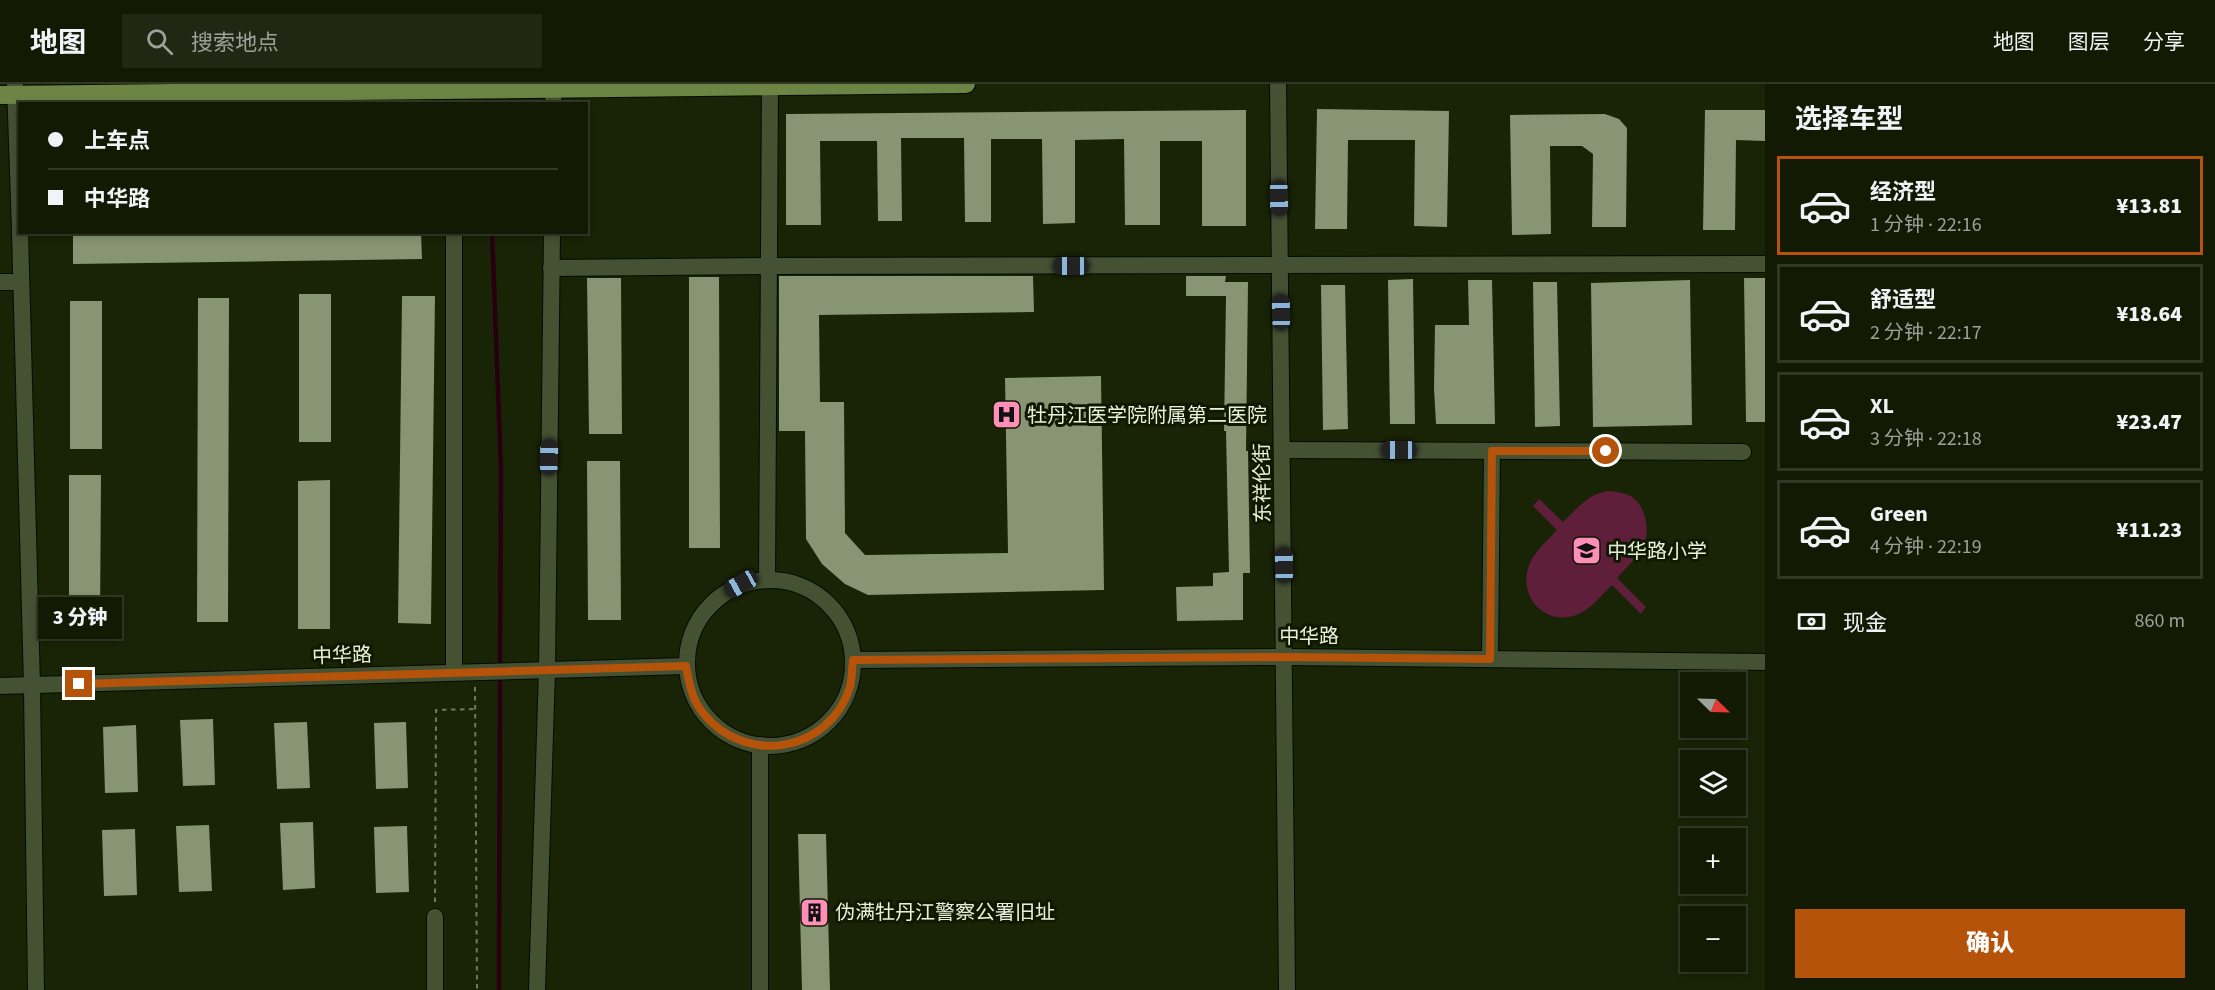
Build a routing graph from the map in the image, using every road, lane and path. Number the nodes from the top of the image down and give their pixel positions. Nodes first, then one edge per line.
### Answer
1 (966, 84) edge
2 (1278, 84) edge
3 (770, 85) edge
4 (10, 92) edge
5 (453, 92) edge
6 (553, 96) edge
7 (18, 203) edge
8 (20, 234) edge
9 (454, 234) edge
10 (552, 234) edge
11 (1765, 264) edge
12 (768, 266) junction
13 (1280, 266) junction
14 (551, 268) junction
15 (0, 282) edge
16 (21, 282) junction
17 (1282, 450) junction
18 (1492, 451) junction
19 (1743, 452) dead end
20 (766, 579) junction
21 (1285, 657) junction
22 (1490, 659) junction
23 (853, 660) junction
24 (1765, 662) edge
25 (686, 666) junction
26 (547, 670) junction
27 (454, 672) junction
28 (475, 672) junction
29 (0, 686) edge
30 (32, 686) junction
31 (476, 710) junction
32 (760, 745) junction
33 (435, 917) joint
34 (36, 990) edge
35 (435, 990) edge
36 (477, 990) edge
37 (537, 990) edge
38 (760, 990) edge
39 (1287, 990) edge

1 - 3 main road
2 - 13 street, 东祥伦街
3 - 6 main road
3 - 12 street
4 - 5 main road
4 - 7 street
5 - 6 main road
8 - 16 street
9 - 27 street
10 - 14 street
11 - 13 street
12 - 13 street
12 - 14 street
12 - 20 street
13 - 17 street, 东祥伦街
14 - 26 street
15 - 16 street
16 - 30 street
17 - 18 street
17 - 21 street, 东祥伦街
18 - 19 street
18 - 22 street
20 - 23 street
20 - 25 street
21 - 22 street, 中华路
21 - 23 street, 中华路
21 - 39 street, 东祥伦街
22 - 24 street, 中华路
23 - 32 street
25 - 26 street, 中华路
25 - 32 street
26 - 28 street, 中华路
26 - 37 street
27 - 28 street, 中华路
27 - 30 street, 中华路
28 - 31 path
29 - 30 street, 中华路
30 - 34 street
31 - 33 path
31 - 36 path
32 - 38 street
33 - 35 street

